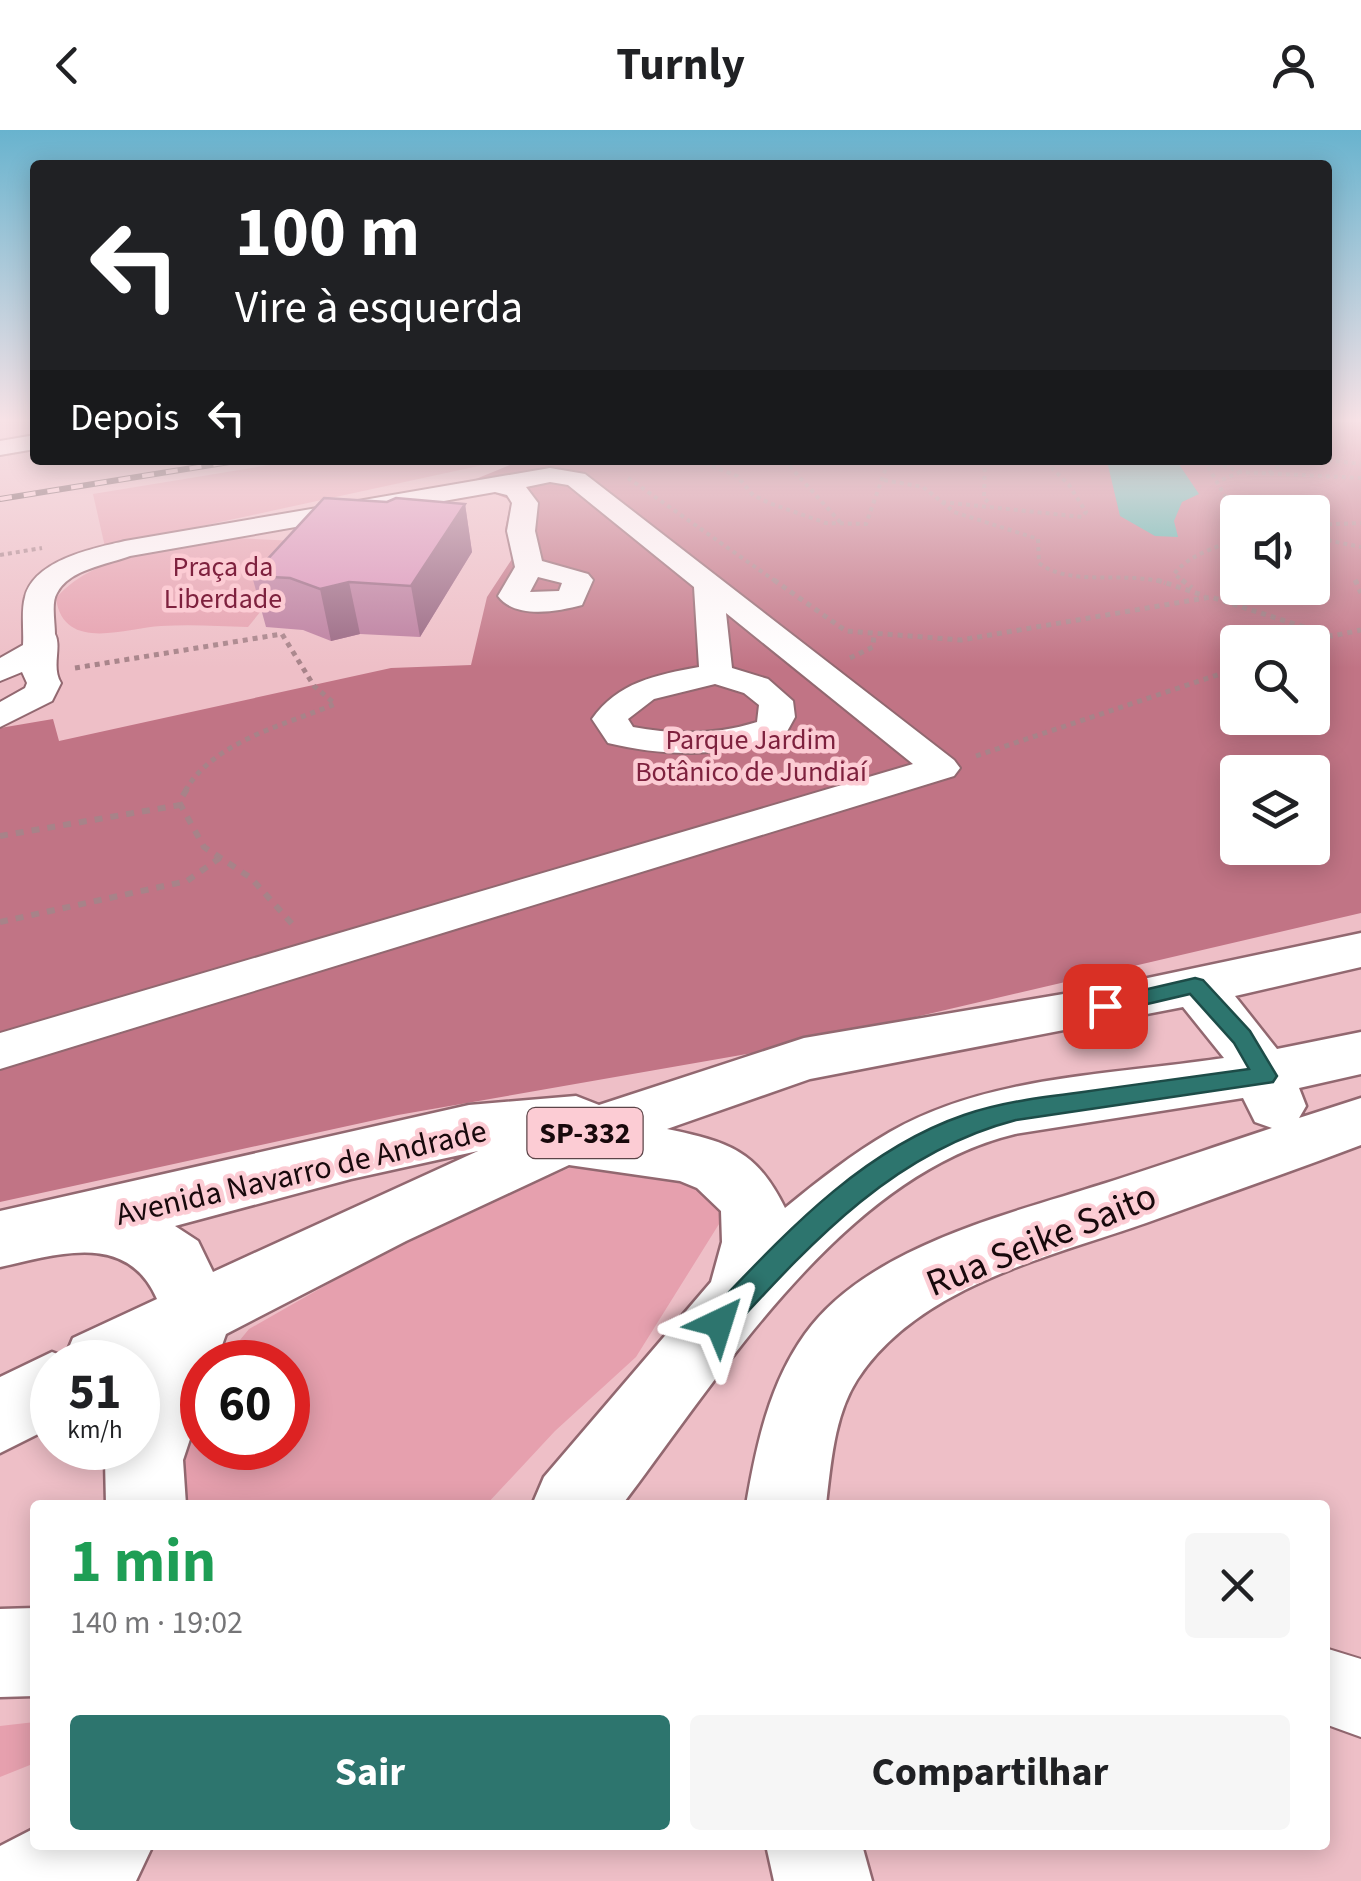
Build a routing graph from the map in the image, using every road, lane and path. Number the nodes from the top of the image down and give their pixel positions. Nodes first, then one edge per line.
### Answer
1 (376, 504) edge
2 (526, 504) edge
3 (608, 504) edge
4 (664, 504) edge
5 (768, 504) edge
6 (824, 504) edge
7 (871, 504) edge
8 (944, 504) edge
9 (995, 504) edge
10 (1081, 504) edge
11 (1361, 523) edge
12 (842, 524) junction
13 (1330, 524) edge
14 (233, 530) junction
15 (360, 536) edge
16 (1330, 540) edge
17 (1220, 545) edge
18 (1361, 547) edge
19 (529, 567) dead end
20 (1361, 578) edge
21 (708, 582) junction
22 (1361, 593) edge
23 (1211, 597) junction
24 (1361, 630) edge
25 (1332, 636) joint
26 (42, 639) junction
27 (0, 672) edge
28 (39, 674) junction
29 (716, 674) dead end
30 (1220, 674) edge
31 (0, 716) edge
32 (941, 768) junction
33 (180, 806) junction
34 (0, 836) edge
35 (220, 858) junction
36 (0, 922) edge
37 (1361, 950) edge
38 (293, 962) junction
39 (1195, 986) junction
40 (0, 1050) edge
41 (1361, 1053) edge
42 (1265, 1076) junction
43 (634, 1114) junction
44 (1361, 1121) edge
45 (562, 1141) junction
46 (1282, 1149) junction
47 (89, 1223) junction
48 (0, 1239) edge
49 (741, 1295) junction
50 (198, 1313) junction
51 (143, 1340) edge
52 (146, 1500) edge
53 (576, 1500) edge
54 (787, 1500) edge
55 (30, 1652) edge
56 (0, 1653) edge
57 (94, 1850) edge
58 (34, 1881) edge

1 - 14 street
2 - 19 street
3 - 21 street
4 - 23 path
5 - 12 path
6 - 12 path
7 - 12 path
8 - 23 path
9 - 10 path
11 - 13 path
14 - 15 street
14 - 26 street
16 - 18 path
17 - 23 path
20 - 22 path
21 - 29 street
21 - 32 street
23 - 25 path
24 - 25 path
26 - 27 street
26 - 28 street
27 - 28 street
28 - 31 street
28 - 33 path
30 - 32 path
32 - 38 street
33 - 34 path
33 - 35 path
35 - 36 path
35 - 38 path
37 - 39 main road, SP-332
38 - 40 street
39 - 42 main road
39 - 43 main road, SP-332
41 - 42 main road
42 - 46 main road
42 - 49 main road
43 - 45 main road, SP-332
43 - 47 main road, Avenida Navarro de Andrade
44 - 46 main road, Rua Seike Saito
45 - 49 main road
45 - 50 main road, SP-332
46 - 54 main road, Rua Seike Saito
47 - 48 main road, Avenida Navarro de Andrade
47 - 50 main road, Avenida Navarro de Andrade
49 - 53 main road
50 - 51 main road, SP-332
50 - 52 main road
55 - 56 main road
57 - 58 main road

